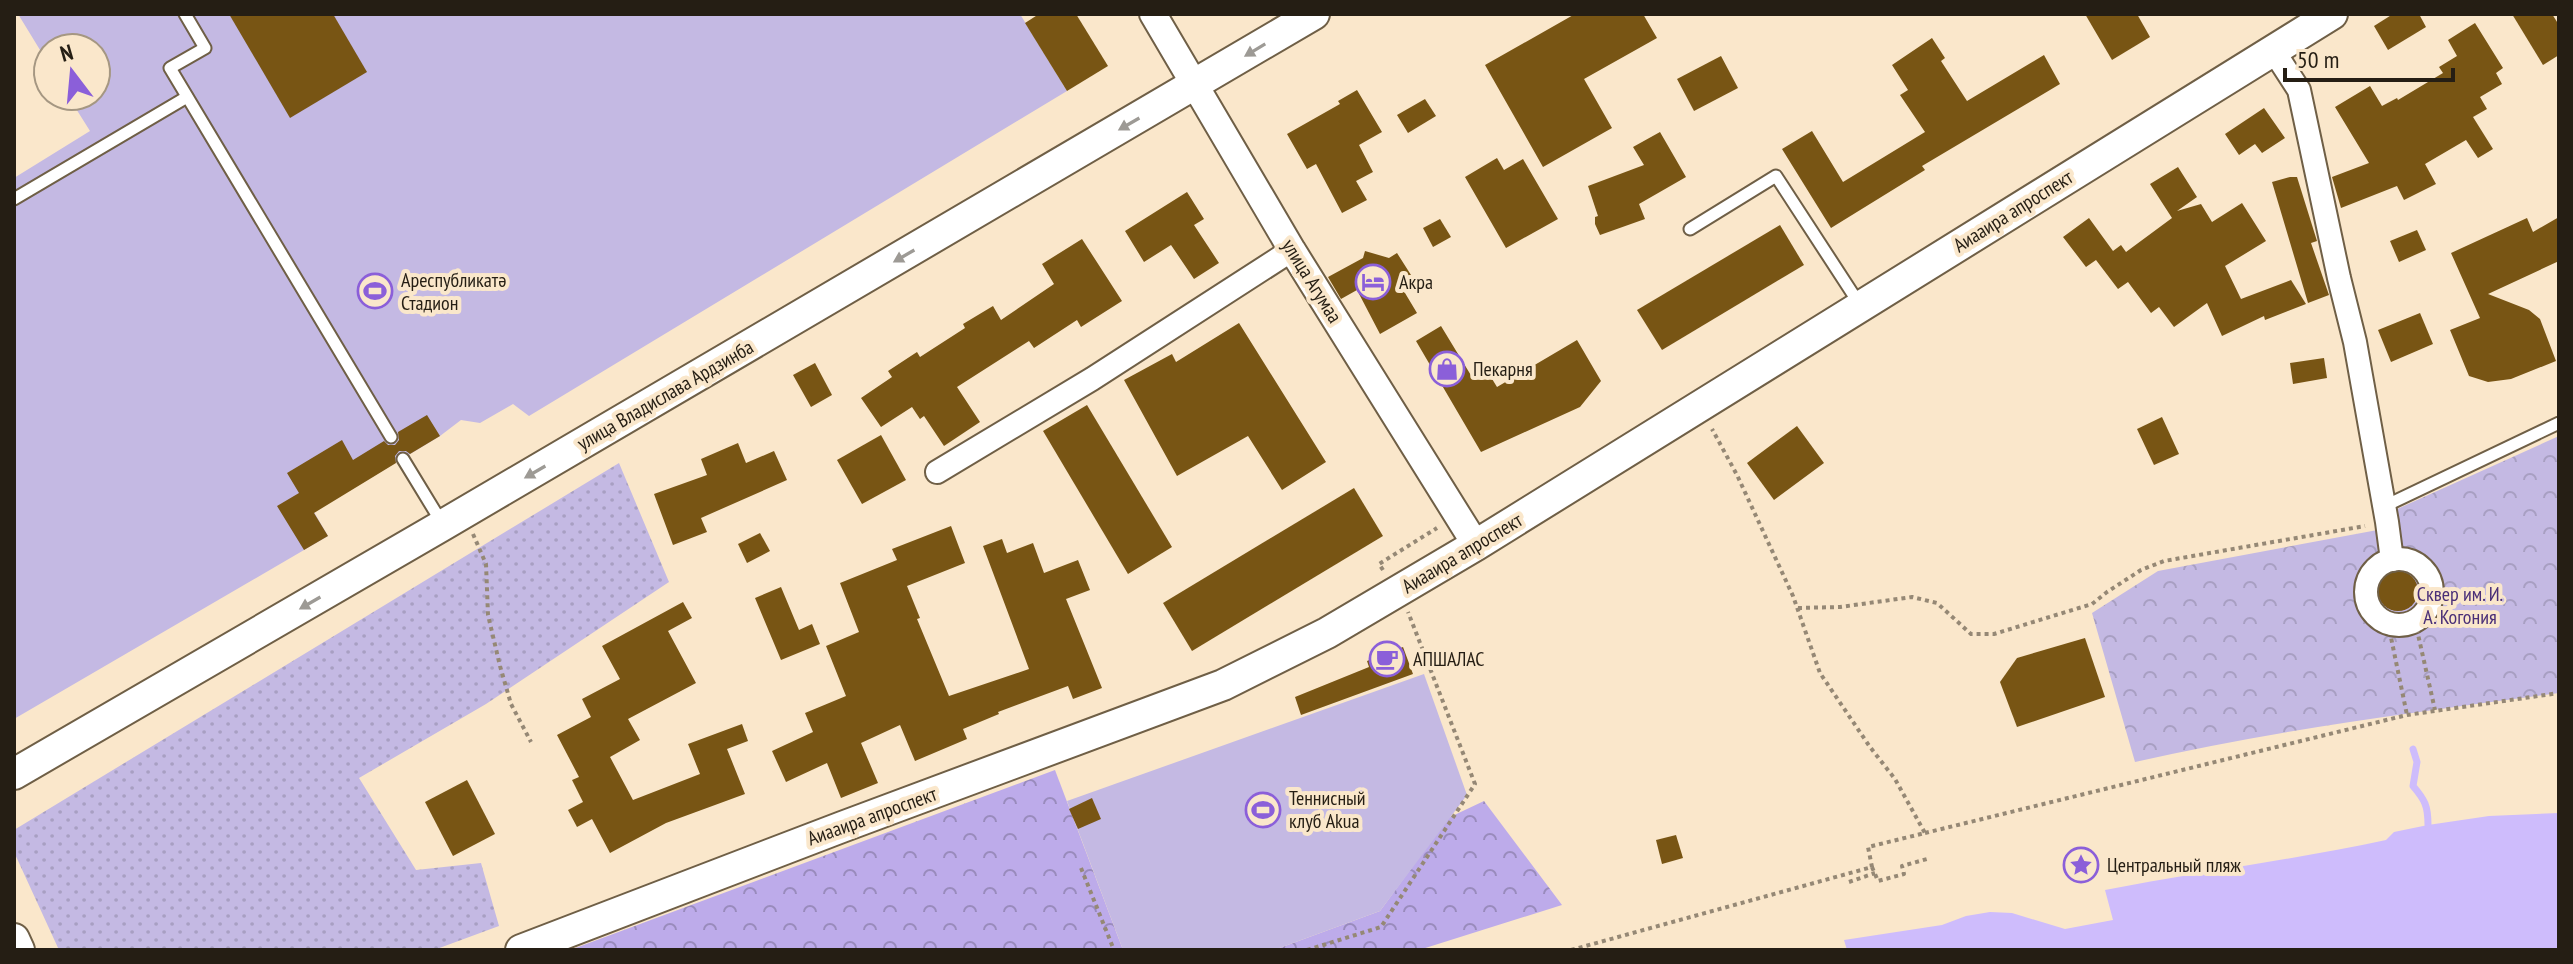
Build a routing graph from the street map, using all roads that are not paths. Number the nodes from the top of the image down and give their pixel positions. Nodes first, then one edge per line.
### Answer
1 (185, 14) edge
2 (1153, 14) edge
3 (1314, 14) edge
4 (2332, 14) edge
5 (2273, 50) junction
6 (1196, 85) junction
7 (187, 97) junction
8 (14, 199) edge
9 (1690, 229) dead end
10 (1292, 250) junction
11 (1861, 306) junction
12 (2559, 423) edge
13 (391, 437) dead end
14 (403, 459) dead end
15 (937, 472) dead end
16 (2386, 514) junction
17 (453, 520) junction
18 (1476, 545) junction
19 (2392, 560) junction
20 (14, 774) edge
21 (14, 939) edge
22 (19, 950) edge
23 (521, 950) edge

1 - 7 lane
2 - 6 street, улица Агумаа
3 -> 6 main road, улица Владислава Ардзинба
4 - 5 main road, Аиааира апроспект
5 - 11 main road, Аиааира апроспект
5 - 16 street
6 - 10 street, улица Агумаа
6 -> 17 main road, улица Владислава Ардзинба
7 - 8 lane
7 - 13 lane
9 - 11 lane
10 - 15 street
10 - 18 street, улица Агумаа
11 - 18 main road, Аиааира апроспект
12 - 16 lane
14 - 17 lane
16 - 19 street
17 -> 20 main road, улица Владислава Ардзинба
18 - 23 main road, Аиааира апроспект
19 - 19 street
21 - 22 main road

